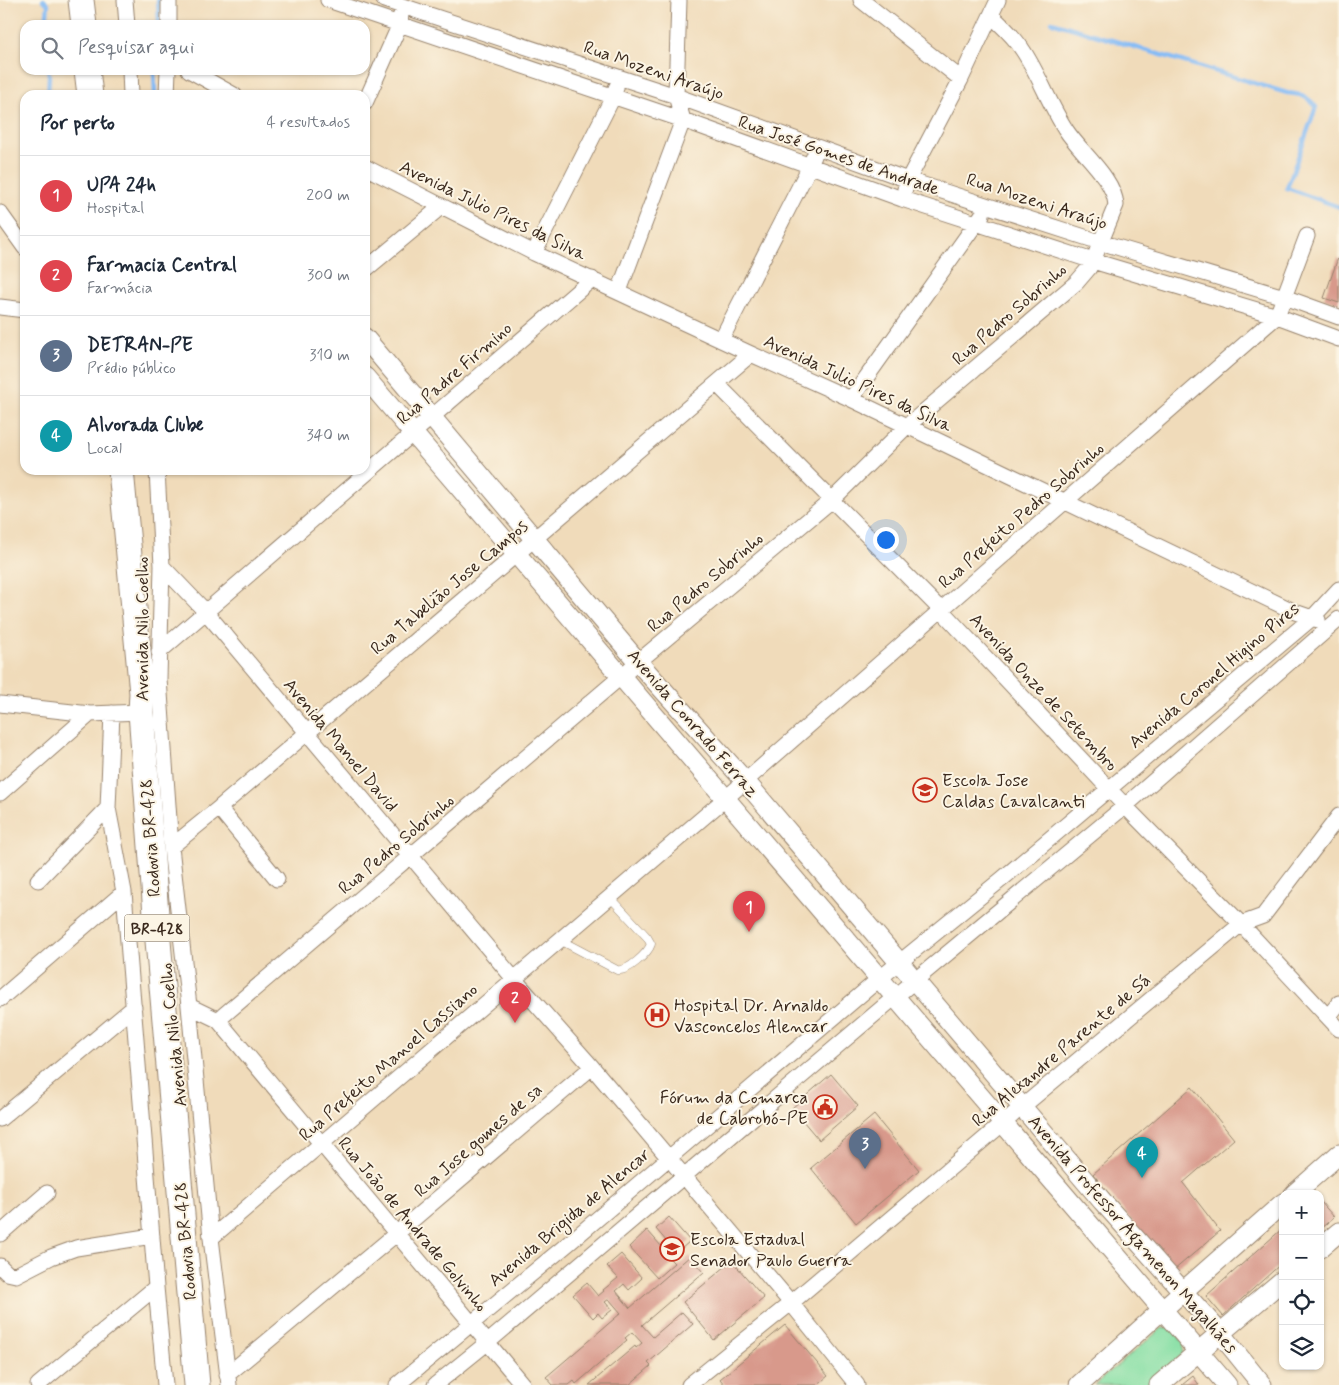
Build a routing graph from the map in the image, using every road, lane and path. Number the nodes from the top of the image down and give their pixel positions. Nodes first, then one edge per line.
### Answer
1 (81, 0) edge
2 (125, 0) edge
3 (169, 0) edge
4 (328, 0) edge
5 (384, 0) edge
6 (679, 0) edge
7 (861, 0) edge
8 (998, 0) edge
9 (401, 3) edge
10 (991, 15) junction
11 (83, 20) edge
12 (127, 20) edge
13 (169, 20) edge
14 (400, 24) junction
15 (88, 75) edge
16 (130, 75) edge
17 (168, 75) edge
18 (198, 75) edge
19 (619, 78) junction
20 (961, 79) junction
21 (89, 90) edge
22 (131, 90) edge
23 (167, 90) edge
24 (225, 90) edge
25 (370, 92) edge
26 (676, 96) junction
27 (613, 97) junction
28 (683, 120) junction
29 (817, 146) junction
30 (810, 166) junction
31 (370, 170) edge
32 (908, 180) junction
33 (902, 199) junction
34 (987, 205) junction
35 (442, 206) junction
36 (0, 213) edge
37 (978, 223) junction
38 (1307, 236) dead end
39 (20, 241) edge
40 (1100, 242) junction
41 (534, 252) junction
42 (1093, 261) junction
43 (370, 266) edge
44 (592, 279) junction
45 (619, 291) junction
46 (1284, 297) junction
47 (0, 307) edge
48 (20, 309) edge
49 (1277, 316) junction
50 (1339, 317) edge
51 (1339, 338) edge
52 (721, 340) junction
53 (370, 344) edge
54 (751, 354) junction
55 (370, 383) edge
56 (717, 384) junction
57 (851, 399) junction
58 (432, 418) junction
59 (907, 426) junction
60 (412, 434) junction
61 (370, 470) edge
62 (121, 475) edge
63 (157, 475) edge
64 (364, 475) edge
65 (485, 480) junction
66 (467, 496) junction
67 (832, 500) junction
68 (1065, 501) junction
69 (535, 538) junction
70 (518, 554) junction
71 (162, 566) junction
72 (1339, 590) edge
73 (591, 606) junction
74 (941, 610) junction
75 (205, 611) junction
76 (1312, 618) junction
77 (575, 622) junction
78 (1337, 623) edge
79 (159, 652) junction
80 (638, 662) junction
81 (621, 677) junction
82 (1211, 702) junction
83 (0, 704) edge
84 (141, 712) junction
85 (112, 713) junction
86 (90, 714) junction
87 (1227, 718) junction
88 (691, 721) junction
89 (306, 733) junction
90 (674, 738) junction
91 (745, 781) junction
92 (1109, 788) junction
93 (0, 793) edge
94 (726, 798) junction
95 (1125, 806) junction
96 (108, 808) junction
97 (219, 808) junction
98 (1339, 816) edge
99 (171, 847) junction
100 (410, 856) junction
101 (822, 874) junction
102 (277, 878) dead end
103 (1002, 879) junction
104 (38, 880) dead end
105 (805, 890) junction
106 (124, 892) junction
107 (1016, 896) junction
108 (610, 897) junction
109 (1241, 924) junction
110 (560, 940) junction
111 (899, 963) junction
112 (514, 979) junction
113 (879, 979) junction
114 (914, 981) junction
115 (895, 997) junction
116 (0, 999) edge
117 (1339, 1003) edge
118 (189, 1006) junction
119 (134, 1007) junction
120 (1328, 1018) junction
121 (218, 1020) junction
122 (1339, 1029) edge
123 (968, 1044) junction
124 (792, 1053) junction
125 (950, 1062) junction
126 (592, 1067) junction
127 (808, 1071) junction
128 (1022, 1106) junction
129 (0, 1119) edge
130 (1003, 1123) junction
131 (322, 1143) junction
132 (1339, 1154) edge
133 (667, 1158) junction
134 (683, 1176) junction
135 (1298, 1190) edge
136 (47, 1193) dead end
137 (1103, 1202) junction
138 (1279, 1207) edge
139 (1086, 1218) junction
140 (1339, 1232) edge
141 (0, 1234) edge
142 (396, 1234) junction
143 (152, 1236) junction
144 (211, 1238) junction
145 (570, 1243) junction
146 (1324, 1245) edge
147 (584, 1259) junction
148 (0, 1266) edge
149 (1279, 1283) edge
150 (156, 1287) junction
151 (1183, 1291) junction
152 (791, 1303) junction
153 (1163, 1309) junction
154 (472, 1324) junction
155 (1220, 1333) junction
156 (487, 1343) junction
157 (1198, 1351) junction
158 (228, 1380) edge
159 (38, 1385) edge
160 (165, 1385) edge
161 (197, 1385) edge
162 (397, 1385) edge
163 (434, 1385) edge
164 (523, 1385) edge
165 (689, 1385) edge
166 (857, 1385) edge
167 (1079, 1385) edge
168 (1159, 1385) edge
169 (1227, 1385) edge
170 (1262, 1385) edge

1 - 11 highway
2 - 12 street
3 - 13 street
4 - 14 street, Rua José Gomes de Andrade
5 - 9 street, Rua Mozeni Araújo
6 - 26 street
7 - 20 street
8 - 10 street
9 - 14 street
9 - 19 street, Rua Mozeni Araújo
10 - 20 street
10 - 40 street, Rua Pedro Sobrinho
14 - 25 street
14 - 27 street, Rua José Gomes de Andrade
15 - 21 highway
16 - 22 street
17 - 23 street
18 - 24 street
19 - 26 street, Rua Mozeni Araújo
19 - 27 street
20 - 32 street
26 - 28 street
26 - 29 street, Rua Mozeni Araújo
27 - 28 street, Rua José Gomes de Andrade
27 - 41 street
28 - 30 street, Rua José Gomes de Andrade
28 - 45 street
29 - 30 street
29 - 32 street, Rua Mozeni Araújo
30 - 33 street, Rua José Gomes de Andrade
30 - 52 street
31 - 35 street, Avenida Julio Pires da Silva
32 - 33 street
32 - 34 street, Rua Mozeni Araújo
33 - 37 street, Rua José Gomes de Andrade
34 - 37 street
34 - 40 street, Rua Mozeni Araújo
35 - 41 street, Avenida Julio Pires da Silva
35 - 43 street
36 - 39 street
37 - 42 street, Rua José Gomes de Andrade
37 - 57 street
38 - 46 street, Rua Prefeito Pedro Sobrinho
40 - 42 street, Rua Pedro Sobrinho
40 - 46 street, Rua Mozeni Araújo
41 - 44 street, Avenida Julio Pires da Silva
42 - 49 street, Rua José Gomes de Andrade
42 - 59 street, Rua Pedro Sobrinho
44 - 45 street, Avenida Julio Pires da Silva
44 - 58 street, Rua Padre Firmino
45 - 52 street, Avenida Julio Pires da Silva
46 - 49 street, Rua Prefeito Pedro Sobrinho
46 - 50 street, Rua Mozeni Araújo
47 - 48 street
49 - 51 street, Rua José Gomes de Andrade
49 - 68 street, Rua Prefeito Pedro Sobrinho
52 - 54 street, Avenida Julio Pires da Silva
53 - 58 street, Avenida Conrado Ferraz
54 - 56 street, Rua Tabelião Jose Campos
54 - 57 street, Avenida Julio Pires da Silva
55 - 60 street, Avenida Conrado Ferraz
56 - 67 street, Avenida Onze de Setembro
56 - 69 street, Rua Tabelião Jose Campos
57 - 59 street, Avenida Julio Pires da Silva
58 - 60 street, Rua Padre Firmino
58 - 65 street, Avenida Conrado Ferraz
59 - 67 street, Rua Pedro Sobrinho
59 - 68 street, Avenida Julio Pires da Silva
60 - 61 street, Rua Padre Firmino
60 - 66 street, Avenida Conrado Ferraz
62 - 84 highway, Rodovia BR-428 / BR-428
63 - 71 street, Avenida Nilo Coelho
64 - 75 street, Rua Padre Firmino
65 - 66 street
65 - 69 street, Avenida Conrado Ferraz
66 - 70 street, Avenida Conrado Ferraz
67 - 74 street, Avenida Onze de Setembro
67 - 80 street, Rua Pedro Sobrinho
68 - 74 street, Rua Prefeito Pedro Sobrinho
68 - 76 street, Avenida Julio Pires da Silva
69 - 70 street, Rua Tabelião Jose Campos
69 - 73 street, Avenida Conrado Ferraz
70 - 77 street, Avenida Conrado Ferraz
70 - 89 street, Rua Tabelião Jose Campos
71 - 75 street, Avenida Manoel David
71 - 79 street, Avenida Nilo Coelho
72 - 76 street, Avenida Coronel Higino Pires
73 - 77 street
73 - 80 street, Avenida Conrado Ferraz
74 - 91 street, Rua Prefeito Pedro Sobrinho
74 - 92 street, Avenida Onze de Setembro
75 - 79 street, Rua Padre Firmino
75 - 89 street, Avenida Manoel David
76 - 78 street, Avenida Julio Pires da Silva
76 - 82 street, Avenida Coronel Higino Pires
77 - 81 street, Avenida Conrado Ferraz
78 - 87 street
79 - 99 street, Avenida Nilo Coelho
80 - 81 street, Rua Pedro Sobrinho
80 - 88 street, Avenida Conrado Ferraz
81 - 90 street, Avenida Conrado Ferraz
81 - 100 street, Rua Pedro Sobrinho
82 - 87 street
82 - 92 street, Avenida Coronel Higino Pires
83 - 86 street
84 - 85 street
84 - 161 highway, Rodovia BR-428 / BR-428
85 - 86 street
85 - 96 street, Avenida Nilo Coelho
86 - 93 street
87 - 95 street
88 - 90 street
88 - 91 street, Avenida Conrado Ferraz
89 - 97 street, Rua Tabelião Jose Campos
89 - 100 street, Avenida Manoel David
90 - 94 street, Avenida Conrado Ferraz
91 - 94 street, Rua Prefeito Pedro Sobrinho
91 - 101 street, Avenida Conrado Ferraz
92 - 95 street, Avenida Onze de Setembro
92 - 103 street, Avenida Coronel Higino Pires
94 - 105 street, Avenida Conrado Ferraz
94 - 108 street, Rua Prefeito Manoel Cassiano
95 - 107 street
95 - 109 street, Avenida Onze de Setembro
96 - 104 street
96 - 106 street, Avenida Nilo Coelho
97 - 99 street, Rua Tabelião Jose Campos
97 - 102 street
98 - 109 street, Rua Alexandre Parente de Sá
99 - 118 street, Avenida Nilo Coelho
100 - 112 street, Avenida Manoel David
100 - 121 street, Rua Pedro Sobrinho
101 - 105 street
101 - 111 street, Avenida Conrado Ferraz
103 - 107 street
103 - 111 street, Avenida Coronel Higino Pires
105 - 113 street, Avenida Conrado Ferraz
106 - 116 street
106 - 119 street, Avenida Nilo Coelho
107 - 114 street
108 - 110 street, Rua Prefeito Manoel Cassiano
108 - 110 lane
109 - 120 street, Avenida Onze de Setembro
109 - 128 street, Rua Alexandre Parente de Sá
110 - 112 street, Rua Prefeito Manoel Cassiano
111 - 113 street, Avenida Coronel Higino Pires
111 - 114 street, Avenida Conrado Ferraz
112 - 126 street, Avenida Manoel David
112 - 131 street, Rua Prefeito Manoel Cassiano
113 - 115 street, Avenida Conrado Ferraz
113 - 124 street, Avenida Brigida de Alencar
114 - 115 street
114 - 123 street, Avenida Conrado Ferraz
115 - 125 street, Avenida Conrado Ferraz
115 - 127 street
117 - 120 street
118 - 121 street, Rua João de Andrade Golvinho
118 - 144 street, Avenida Nilo Coelho
119 - 129 street
119 - 143 street, Avenida Nilo Coelho
120 - 122 street, Avenida Onze de Setembro
121 - 131 street, Rua João de Andrade Golvinho
123 - 125 street
123 - 128 street, Avenida Conrado Ferraz
124 - 127 street
124 - 133 street, Avenida Brigida de Alencar
125 - 130 street, Avenida Conrado Ferraz
126 - 133 street, Avenida Manoel David
126 - 142 street, Rua Jose gomes de sa
127 - 134 street
128 - 130 street, Rua Alexandre Parente de Sá
128 - 137 street, Avenida Professor Agamenon Magalhães
130 - 139 street, Avenida Professor Agamenon Magalhães
130 - 152 street, Rua Alexandre Parente de Sá
131 - 142 street, Rua João de Andrade Golvinho
131 - 144 street, Rua Prefeito Manoel Cassiano
132 - 135 street
133 - 134 street, Avenida Manoel David
133 - 145 street, Avenida Brigida de Alencar
134 - 147 street
134 - 152 street, Avenida Manoel David
136 - 141 street
137 - 139 street
137 - 151 street, Avenida Professor Agamenon Magalhães
138 - 151 street
139 - 153 street, Avenida Professor Agamenon Magalhães
140 - 146 street
142 - 154 street, Rua João de Andrade Golvinho
142 - 158 street, Rua Jose gomes de sa
143 - 148 street
143 - 150 street, Avenida Nilo Coelho
144 - 158 street, Avenida Nilo Coelho
145 - 147 street
145 - 154 street, Avenida Brigida de Alencar
147 - 156 street
149 - 155 street
150 - 159 street
150 - 160 street, Avenida Nilo Coelho
151 - 153 street
151 - 155 street, Avenida Professor Agamenon Magalhães
152 - 165 street, Rua Alexandre Parente de Sá
152 - 166 street, Avenida Manoel David
153 - 157 street, Avenida Professor Agamenon Magalhães
153 - 167 street
154 - 156 street, Rua João de Andrade Golvinho
154 - 162 street, Avenida Brigida de Alencar
155 - 157 street
155 - 170 street, Avenida Professor Agamenon Magalhães
156 - 163 street
156 - 164 street, Rua João de Andrade Golvinho
157 - 168 street
157 - 169 street, Avenida Professor Agamenon Magalhães

